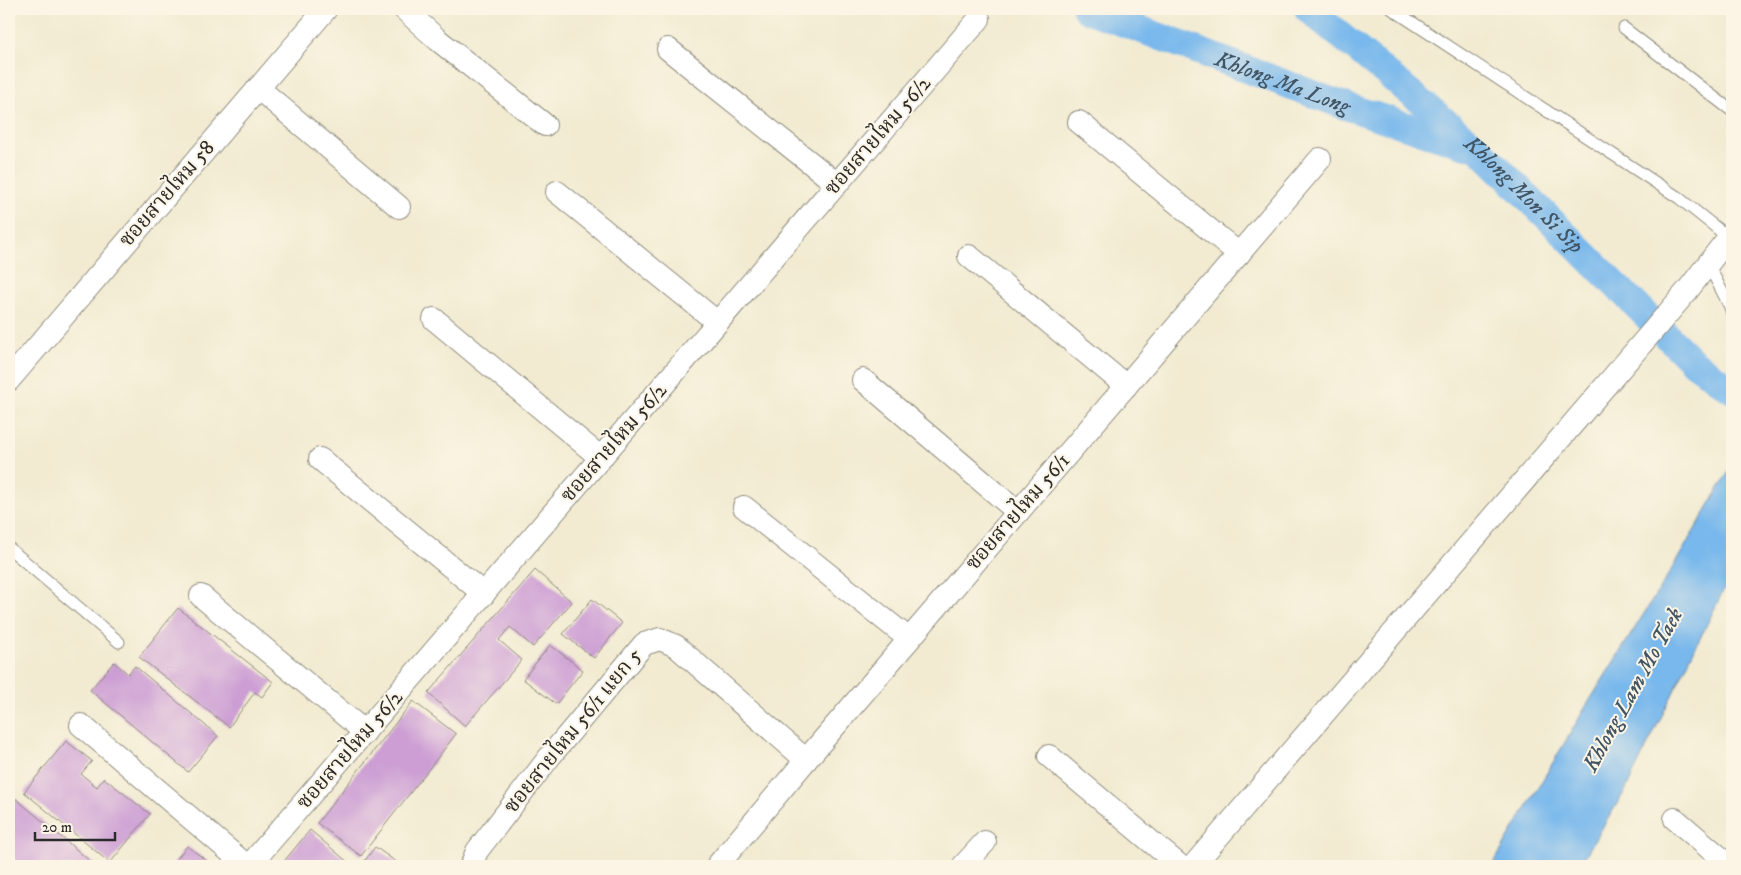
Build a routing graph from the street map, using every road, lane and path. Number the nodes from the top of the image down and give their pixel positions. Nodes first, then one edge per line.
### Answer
1 (326, 9) edge
2 (404, 9) edge
3 (1392, 9) edge
4 (979, 19) dead end
5 (1624, 28) dead end
6 (668, 49) dead end
7 (258, 88) junction
8 (1732, 111) edge
9 (1079, 122) dead end
10 (545, 125) dead end
11 (1320, 159) dead end
12 (837, 184) junction
13 (556, 192) dead end
14 (399, 207) dead end
15 (1730, 235) edge
16 (1239, 254) junction
17 (969, 256) dead end
18 (1708, 264) junction
19 (1732, 314) edge
20 (434, 319) dead end
21 (717, 322) junction
22 (9, 380) edge
23 (863, 380) dead end
24 (1126, 386) junction
25 (601, 458) junction
26 (320, 459) dead end
27 (744, 507) dead end
28 (1018, 512) junction
29 (9, 548) edge
30 (484, 594) junction
31 (201, 596) dead end
32 (909, 639) junction
33 (119, 642) dead end
34 (81, 725) dead end
35 (365, 732) junction
36 (1049, 756) dead end
37 (806, 760) junction
38 (1675, 819) dead end
39 (985, 842) dead end
40 (248, 866) edge
41 (471, 866) edge
42 (717, 866) edge
43 (963, 866) edge
44 (1180, 866) edge
45 (1193, 866) edge
46 (1730, 866) edge

1 - 7 street, ซอยสายไหม 58
2 - 10 street
3 - 15 lane
4 - 12 street, ซอยสายไหม 56/2
5 - 8 lane
6 - 12 street
7 - 14 street
7 - 22 street, ซอยสายไหม 58
9 - 16 street
11 - 16 street, ซอยสายไหม 56/1
12 - 21 street, ซอยสายไหม 56/2
13 - 21 street
15 - 18 street
16 - 24 street, ซอยสายไหม 56/1
17 - 24 street
18 - 19 lane
18 - 45 street
20 - 25 street
21 - 25 street, ซอยสายไหม 56/2
23 - 28 street
24 - 28 street, ซอยสายไหม 56/1
25 - 30 street, ซอยสายไหม 56/2
26 - 30 street
27 - 32 street
28 - 32 street, ซอยสายไหม 56/1
29 - 33 lane
30 - 35 street, ซอยสายไหม 56/2
31 - 35 street
32 - 37 street, ซอยสายไหม 56/1
34 - 40 street
35 - 40 street, ซอยสายไหม 56/2
36 - 44 street
37 - 41 street, ซอยสายไหม 56/1 แยก 5
37 - 42 street, ซอยสายไหม 56/1
38 - 46 street
39 - 43 street

